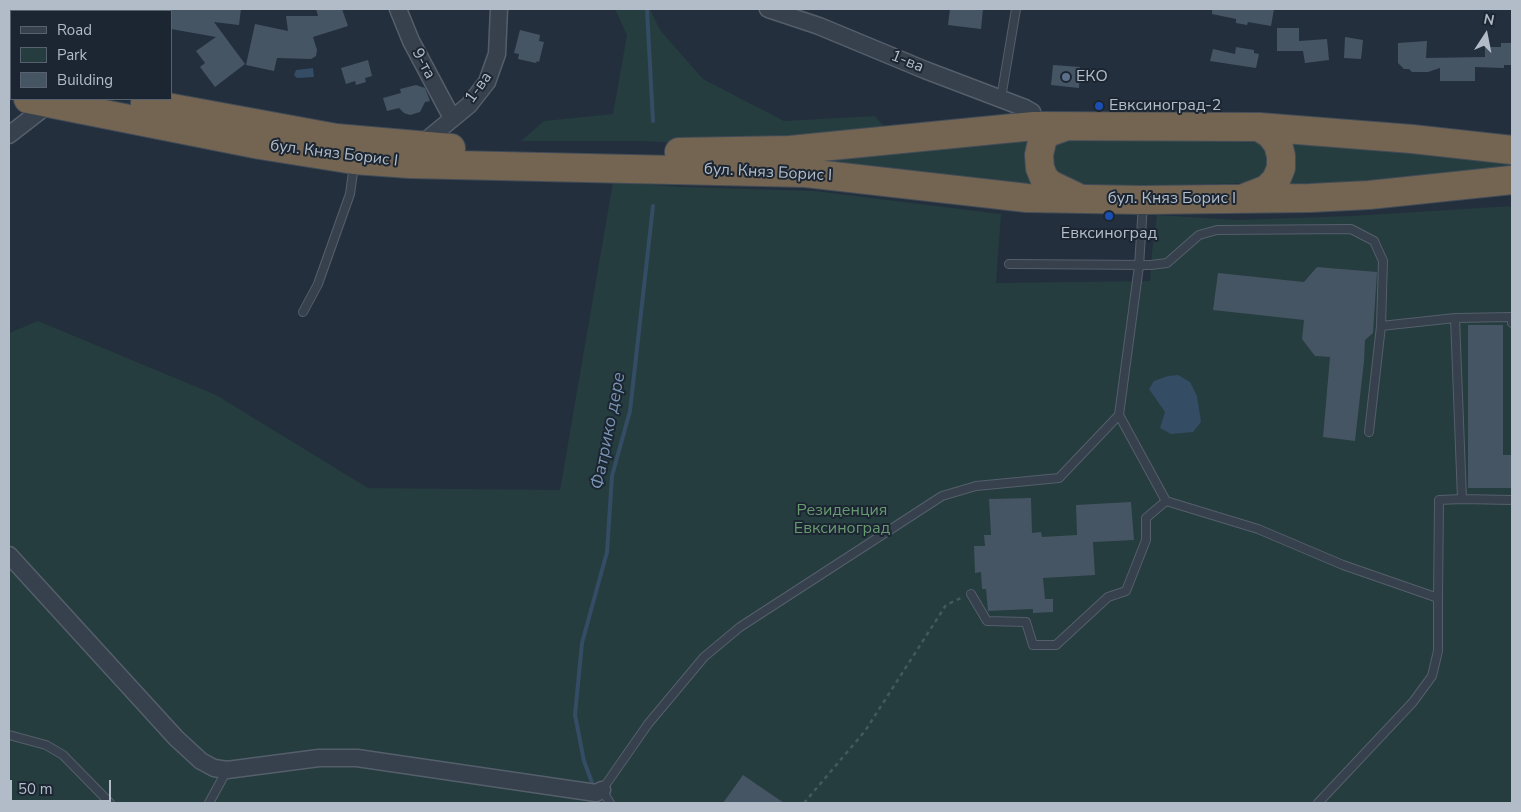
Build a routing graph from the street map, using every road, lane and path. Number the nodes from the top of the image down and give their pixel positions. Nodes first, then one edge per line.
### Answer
1 (398, 9) edge
2 (499, 9) edge
3 (768, 9) edge
4 (1016, 9) edge
5 (1001, 98) junction
6 (129, 100) edge
7 (38, 101) edge
8 (452, 118) junction
9 (1034, 126) junction
10 (1064, 126) junction
11 (1259, 127) junction
12 (9, 135) edge
13 (416, 145) junction
14 (1512, 150) edge
15 (354, 160) junction
16 (1512, 180) edge
17 (1084, 199) junction
18 (1243, 199) junction
19 (1143, 200) junction
20 (1009, 264) dead end
21 (1139, 266) junction
22 (303, 312) dead end
23 (1455, 318) junction
24 (1512, 323) edge
25 (1381, 326) junction
26 (1119, 415) junction
27 (1369, 432) dead end
28 (1462, 499) junction
29 (1512, 500) edge
30 (1166, 501) junction
31 (9, 554) edge
32 (971, 594) joint
33 (1438, 598) junction
34 (9, 735) edge
35 (227, 770) junction
36 (606, 797) edge
37 (110, 803) edge
38 (209, 803) edge
39 (804, 803) edge
40 (1318, 803) edge

1 - 8 street, 9-та
2 - 8 street, 1-ва
3 - 5 street, 1-ва
4 - 5 lane
5 - 9 street, 1-ва
6 - 13 highway, бул. Княз Борис I
7 - 12 street
7 - 15 highway, бул. Княз Борис I
8 - 13 street, 1-ва
9 - 10 highway, бул. Княз Борис I
9 - 13 highway, бул. Княз Борис I
10 - 11 highway, бул. Княз Борис I
10 - 17 highway
11 - 14 highway, бул. Княз Борис I
11 - 18 highway
15 - 17 highway, бул. Княз Борис I
15 - 22 lane
16 - 18 highway, бул. Княз Борис I
17 - 19 highway, бул. Княз Борис I
18 - 19 highway, бул. Княз Борис I
19 - 21 lane
20 - 21 lane
21 - 25 lane
21 - 26 lane
23 - 24 lane
23 - 25 lane
23 - 28 lane
25 - 27 lane
26 - 30 lane
26 - 36 lane
28 - 29 lane
28 - 33 lane
30 - 32 lane
30 - 33 lane
31 - 35 street
32 - 39 path
33 - 40 lane
34 - 37 lane
35 - 36 street
35 - 38 lane

